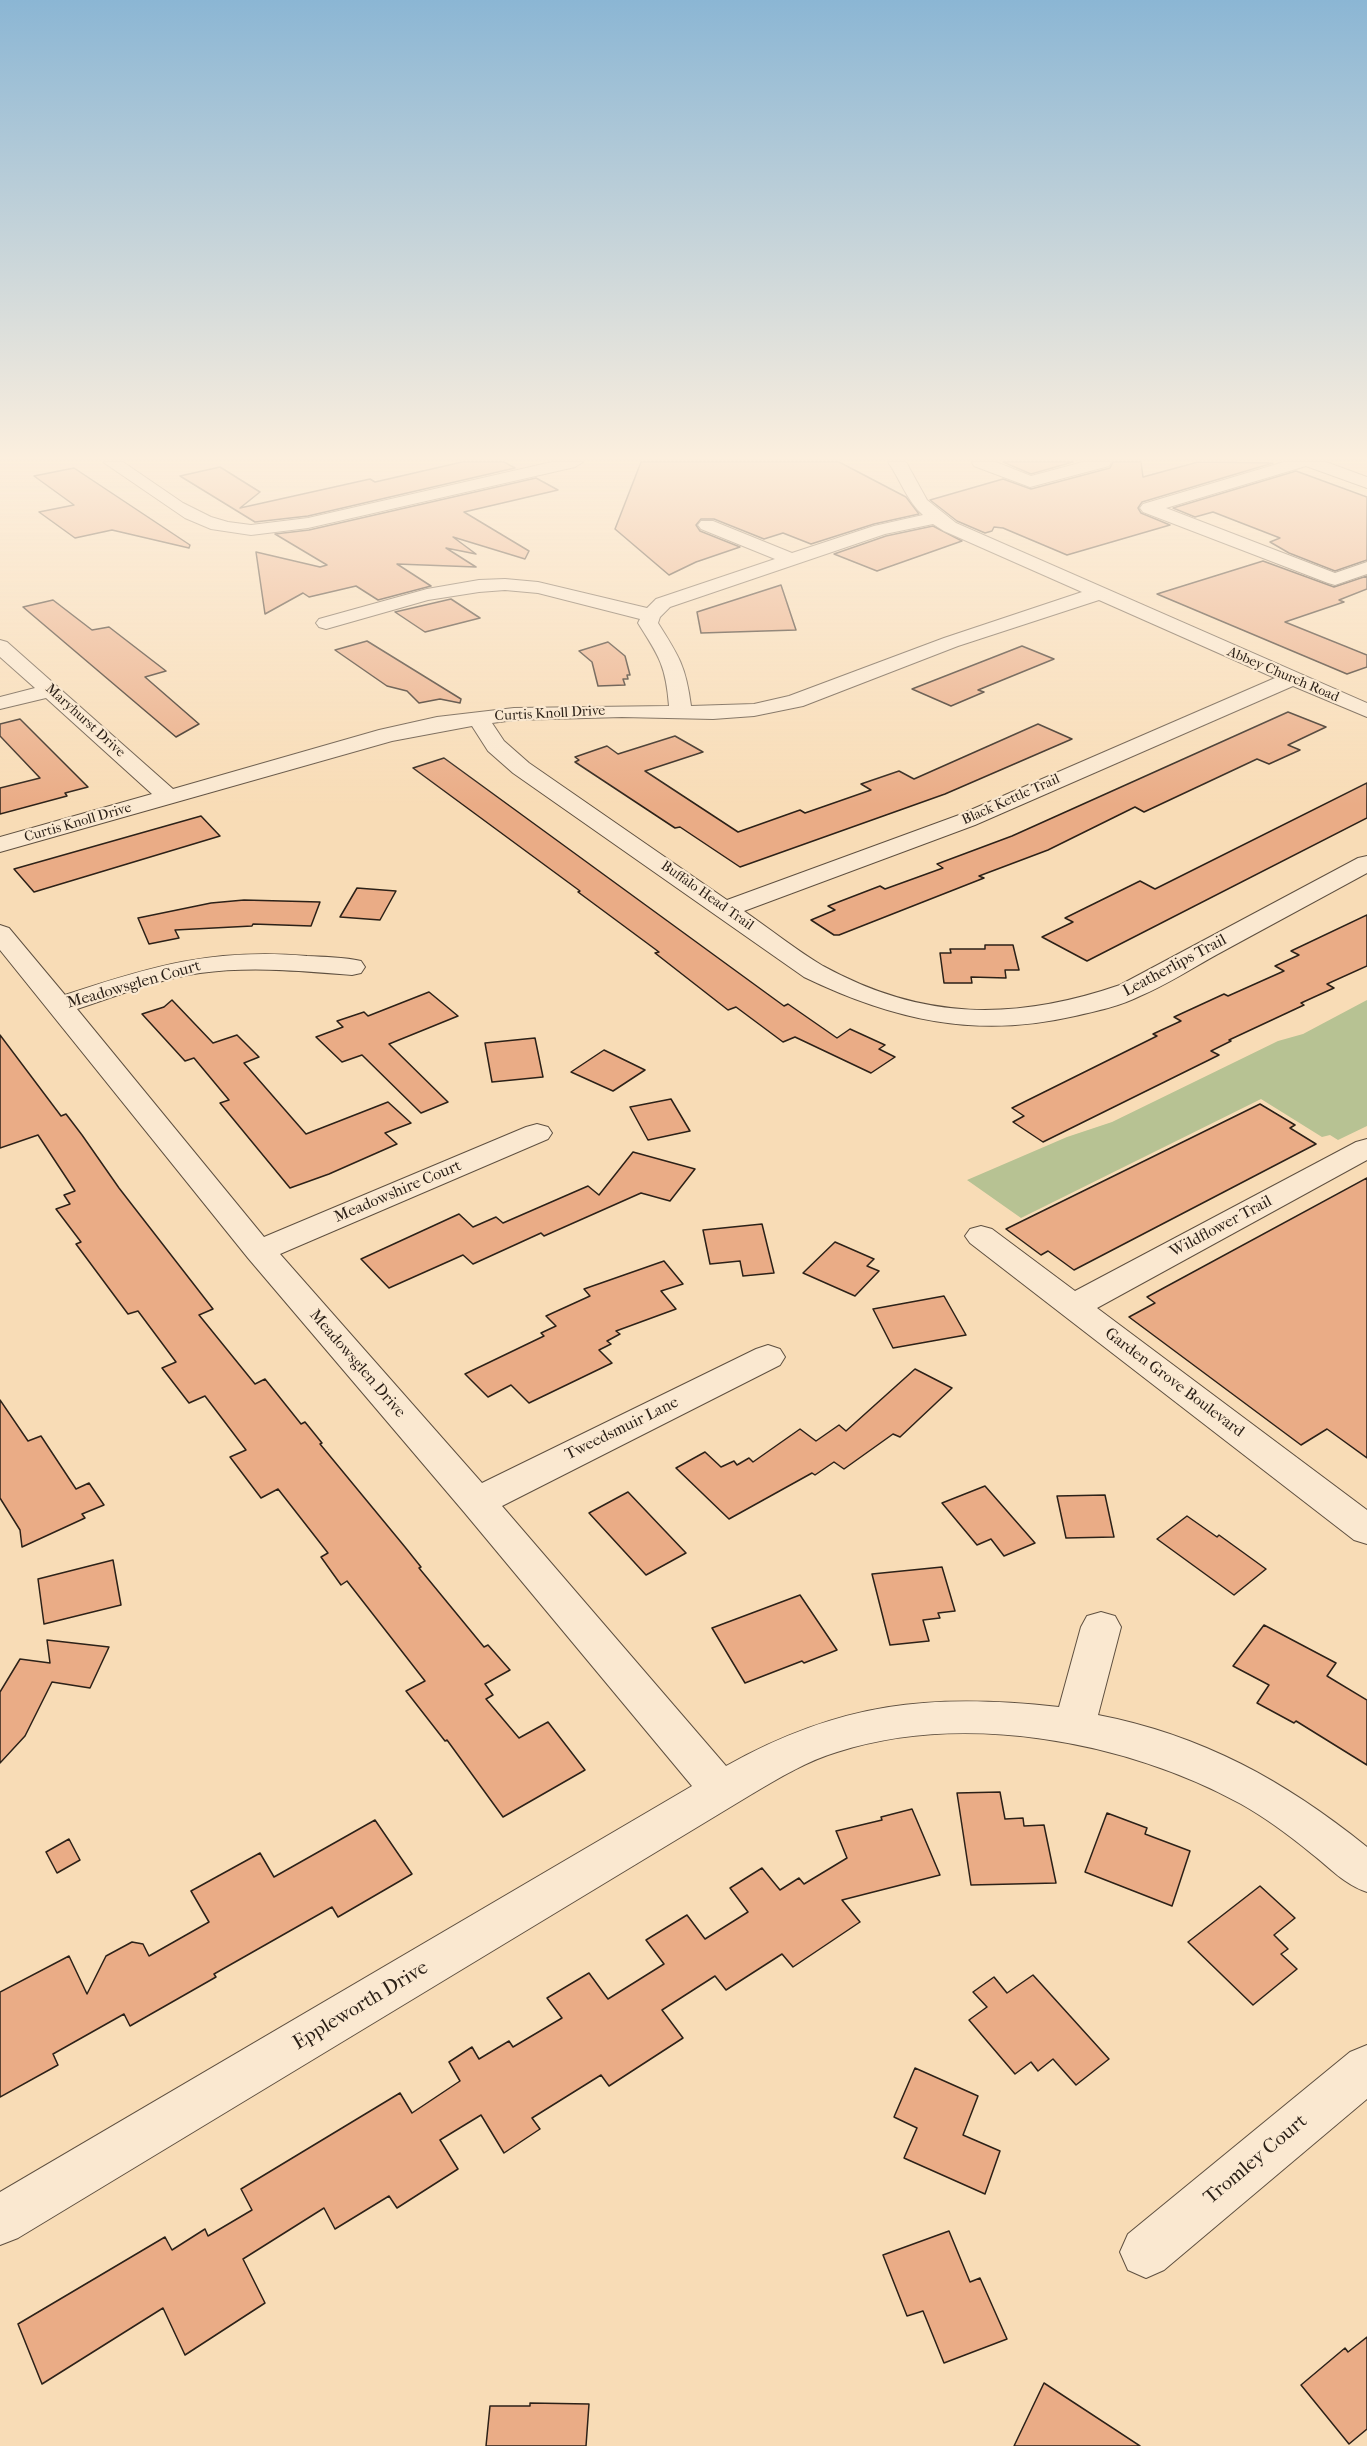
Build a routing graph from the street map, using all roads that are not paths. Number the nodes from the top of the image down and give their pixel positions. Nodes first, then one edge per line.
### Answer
1 (740, 576) edge
2 (1057, 576) edge
3 (1328, 576) edge
4 (1343, 576) edge
5 (1097, 594) junction
6 (651, 615) junction
7 (326, 623) dead end
8 (0, 646) edge
9 (1291, 679) junction
10 (51, 691) junction
11 (0, 704) edge
12 (1367, 711) edge
13 (681, 713) junction
14 (479, 718) junction
15 (169, 797) junction
16 (0, 844) edge
17 (1367, 863) edge
18 (726, 909) junction
19 (0, 933) edge
20 (352, 967) dead end
21 (60, 1006) junction
22 (967, 1018) joint
23 (537, 1133) dead end
24 (1366, 1150) edge
25 (981, 1236) dead end
26 (259, 1251) junction
27 (1074, 1306) junction
28 (768, 1357) dead end
29 (477, 1502) junction
30 (1367, 1530) edge
31 (1101, 1627) dead end
32 (1074, 1726) junction
33 (721, 1790) junction
34 (1367, 1873) edge
35 (1367, 2068) edge
36 (0, 2220) edge
37 (1146, 2252) dead end

1 - 6 street
2 - 5 street, Abbey Church Road
3 - 4 street
5 - 9 street, Abbey Church Road
5 - 13 street, Curtis Knoll Drive
6 - 7 street
6 - 13 street
8 - 10 street, Maryhurst Drive
9 - 12 street, Abbey Church Road
9 - 18 street, Black Kettle Trail
10 - 11 street
10 - 15 street, Maryhurst Drive
13 - 14 street, Curtis Knoll Drive
14 - 15 street, Curtis Knoll Drive
14 - 18 street, Buffalo Head Trail
15 - 16 street, Curtis Knoll Drive
17 - 22 street, Leatherlips Trail
18 - 22 street, Buffalo Head Trail
19 - 21 street, Meadowsglen Drive
20 - 21 street, Meadowsglen Court
21 - 26 street, Meadowsglen Drive
23 - 26 street, Meadowshire Court
24 - 27 street, Wildflower Trail
25 - 27 street, Garden Grove Boulevard
26 - 29 street, Meadowsglen Drive
27 - 30 street, Garden Grove Boulevard
28 - 29 street, Tweedsmuir Lane
29 - 33 street, Meadowsglen Drive
31 - 32 street
32 - 33 street, Eppleworth Drive
32 - 34 street, Eppleworth Drive
33 - 36 street, Eppleworth Drive
35 - 37 street, Tromley Court

